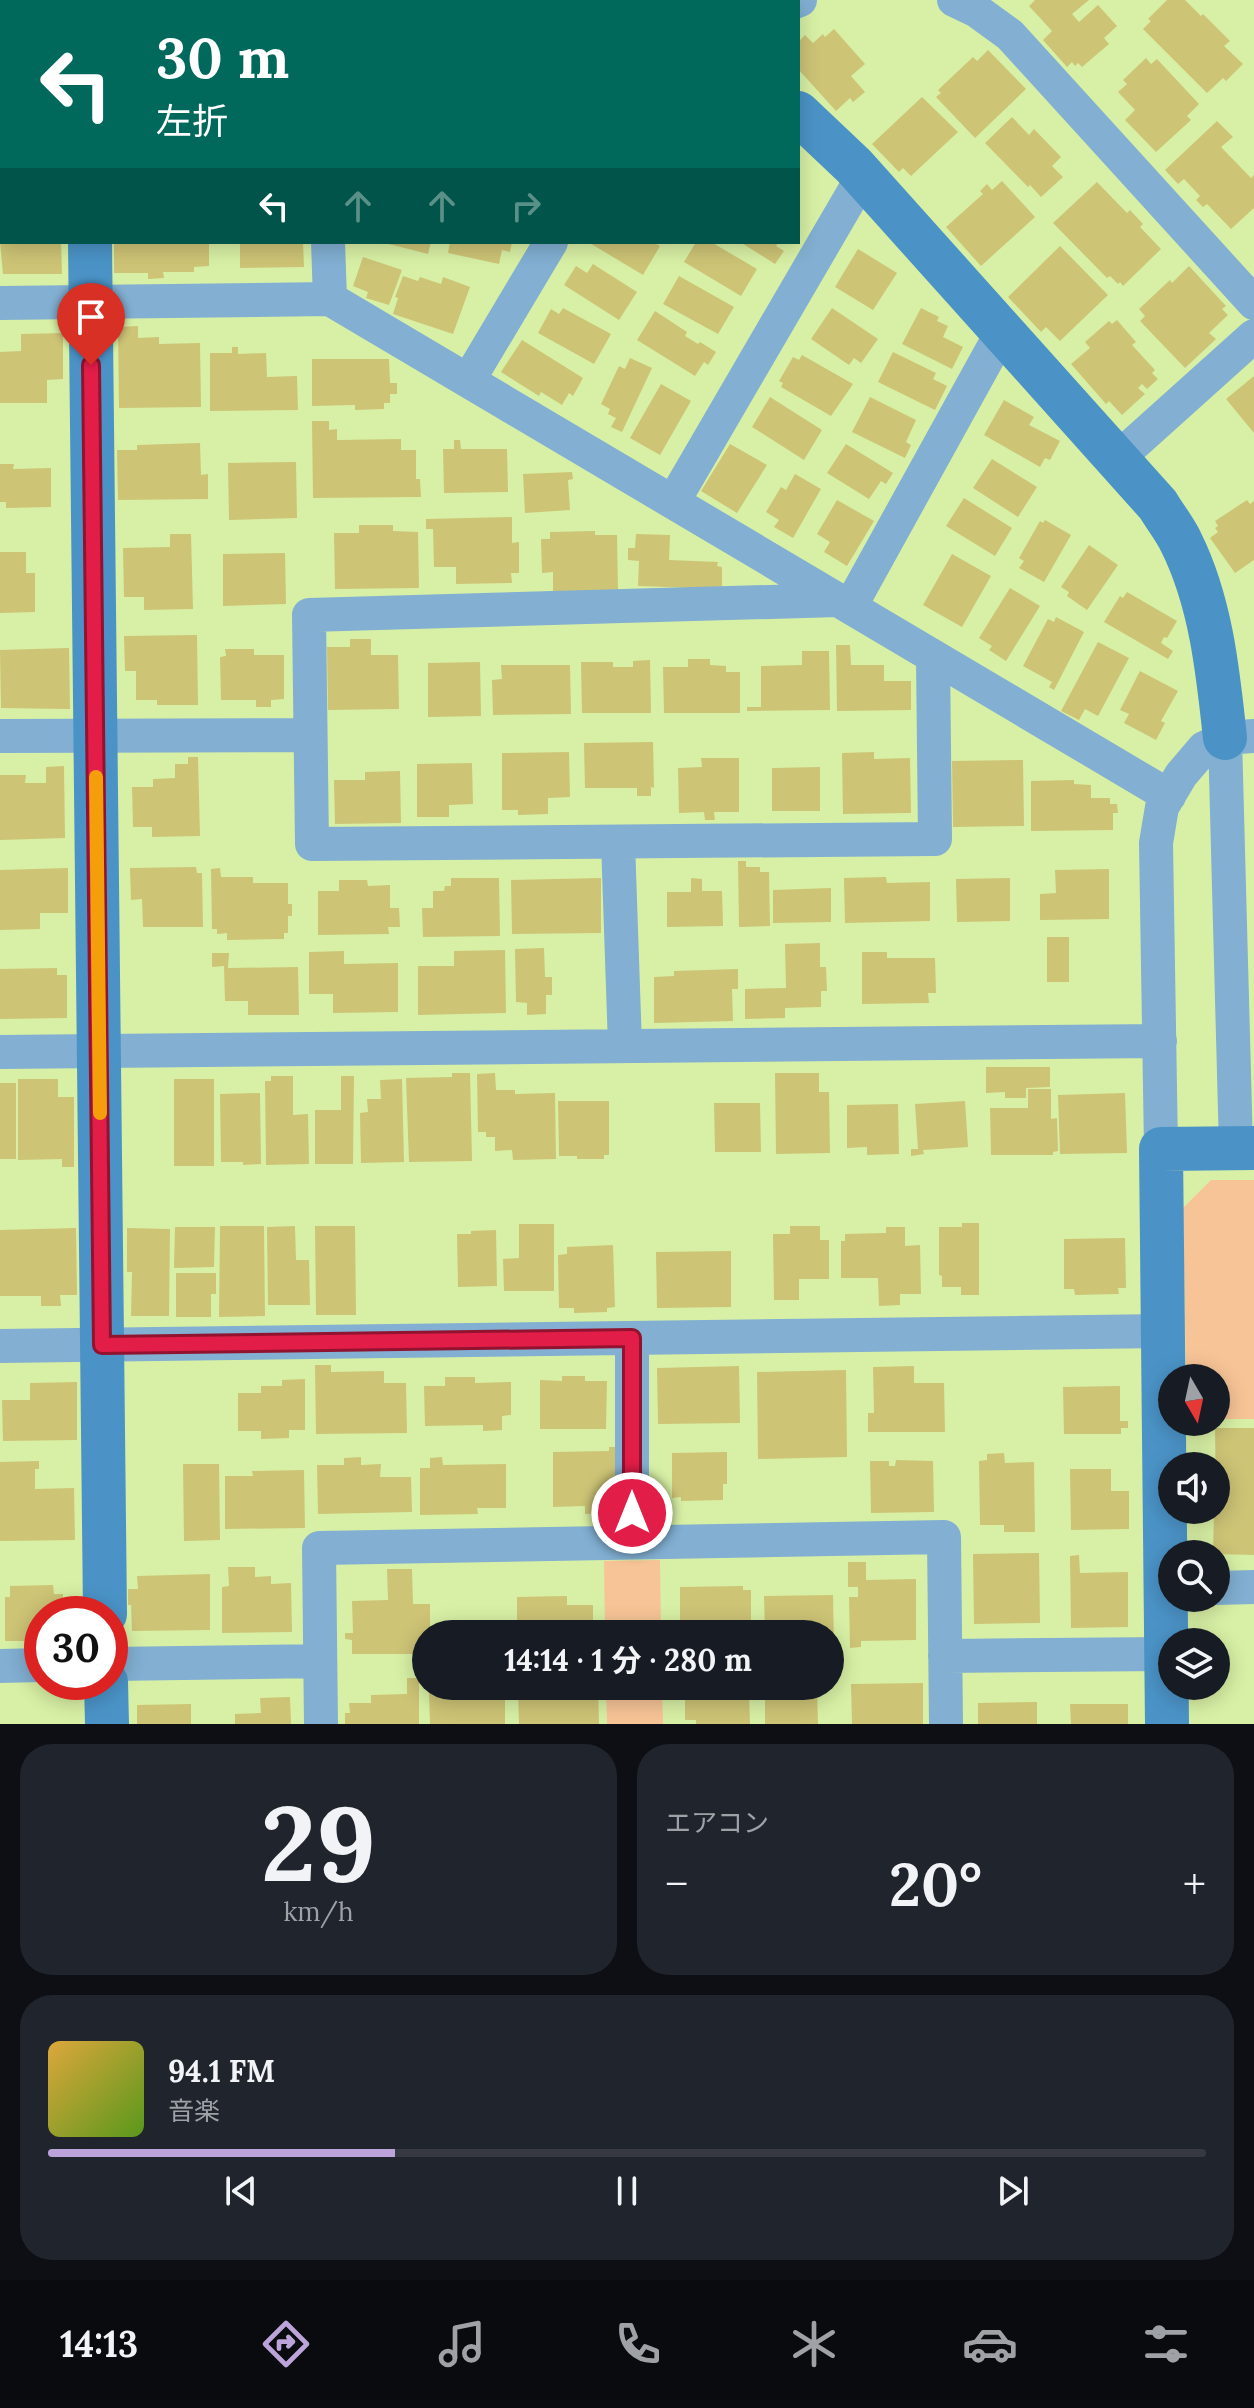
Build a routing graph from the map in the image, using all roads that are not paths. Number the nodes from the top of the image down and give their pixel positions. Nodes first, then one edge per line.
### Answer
1 (954, 0) edge
2 (800, 115) edge
3 (863, 176) junction
4 (90, 244) edge
5 (328, 244) edge
6 (550, 244) edge
7 (330, 299) junction
8 (0, 303) edge
9 (91, 303) junction
10 (1254, 303) edge
11 (1002, 332) junction
12 (1254, 336) edge
13 (468, 381) junction
14 (1117, 459) junction
15 (673, 502) junction
16 (844, 603) junction
17 (933, 656) junction
18 (310, 735) junction
19 (0, 736) edge
20 (96, 736) junction
21 (1239, 737) edge
22 (1169, 796) junction
23 (618, 842) junction
24 (1160, 1041) junction
25 (625, 1046) junction
26 (99, 1051) junction
27 (0, 1052) edge
28 (1245, 1148) edge
29 (1161, 1149) junction
30 (1164, 1331) junction
31 (632, 1338) junction
32 (102, 1345) junction
33 (0, 1346) edge
34 (1168, 1540) edge
35 (632, 1542) junction
36 (1254, 1587) edge
37 (1230, 1588) edge
38 (105, 1596) edge
39 (1158, 1654) edge
40 (945, 1656) junction
41 (320, 1661) junction
42 (128, 1664) edge
43 (24, 1665) edge
44 (0, 1666) edge
45 (106, 1700) edge
46 (1167, 1700) edge
47 (107, 1724) edge
48 (321, 1724) edge
49 (946, 1724) edge
50 (1167, 1724) edge

1 - 10 street
2 - 3 street
3 - 11 street
3 - 15 street
4 - 9 street
5 - 7 street
6 - 13 street
7 - 9 street
7 - 13 street
8 - 9 street
9 - 20 street
11 - 14 street
11 - 16 street
12 - 14 street
13 - 15 street
14 - 21 street
15 - 16 street
16 - 17 street
16 - 18 street
17 - 22 street
17 - 23 street
18 - 20 street
18 - 23 street
19 - 20 street
20 - 26 street
21 - 22 street
21 - 28 street
22 - 24 street
23 - 25 street
24 - 25 street
24 - 29 street
25 - 26 street
26 - 27 street
26 - 32 street
28 - 29 street
29 - 30 street
30 - 31 street
30 - 34 street
31 - 32 street
31 - 35 street
32 - 33 street
32 - 38 street
35 - 40 street
35 - 41 street
36 - 37 street
39 - 40 street
40 - 49 street
41 - 42 street
41 - 48 street
43 - 44 street
45 - 47 street
46 - 50 street

